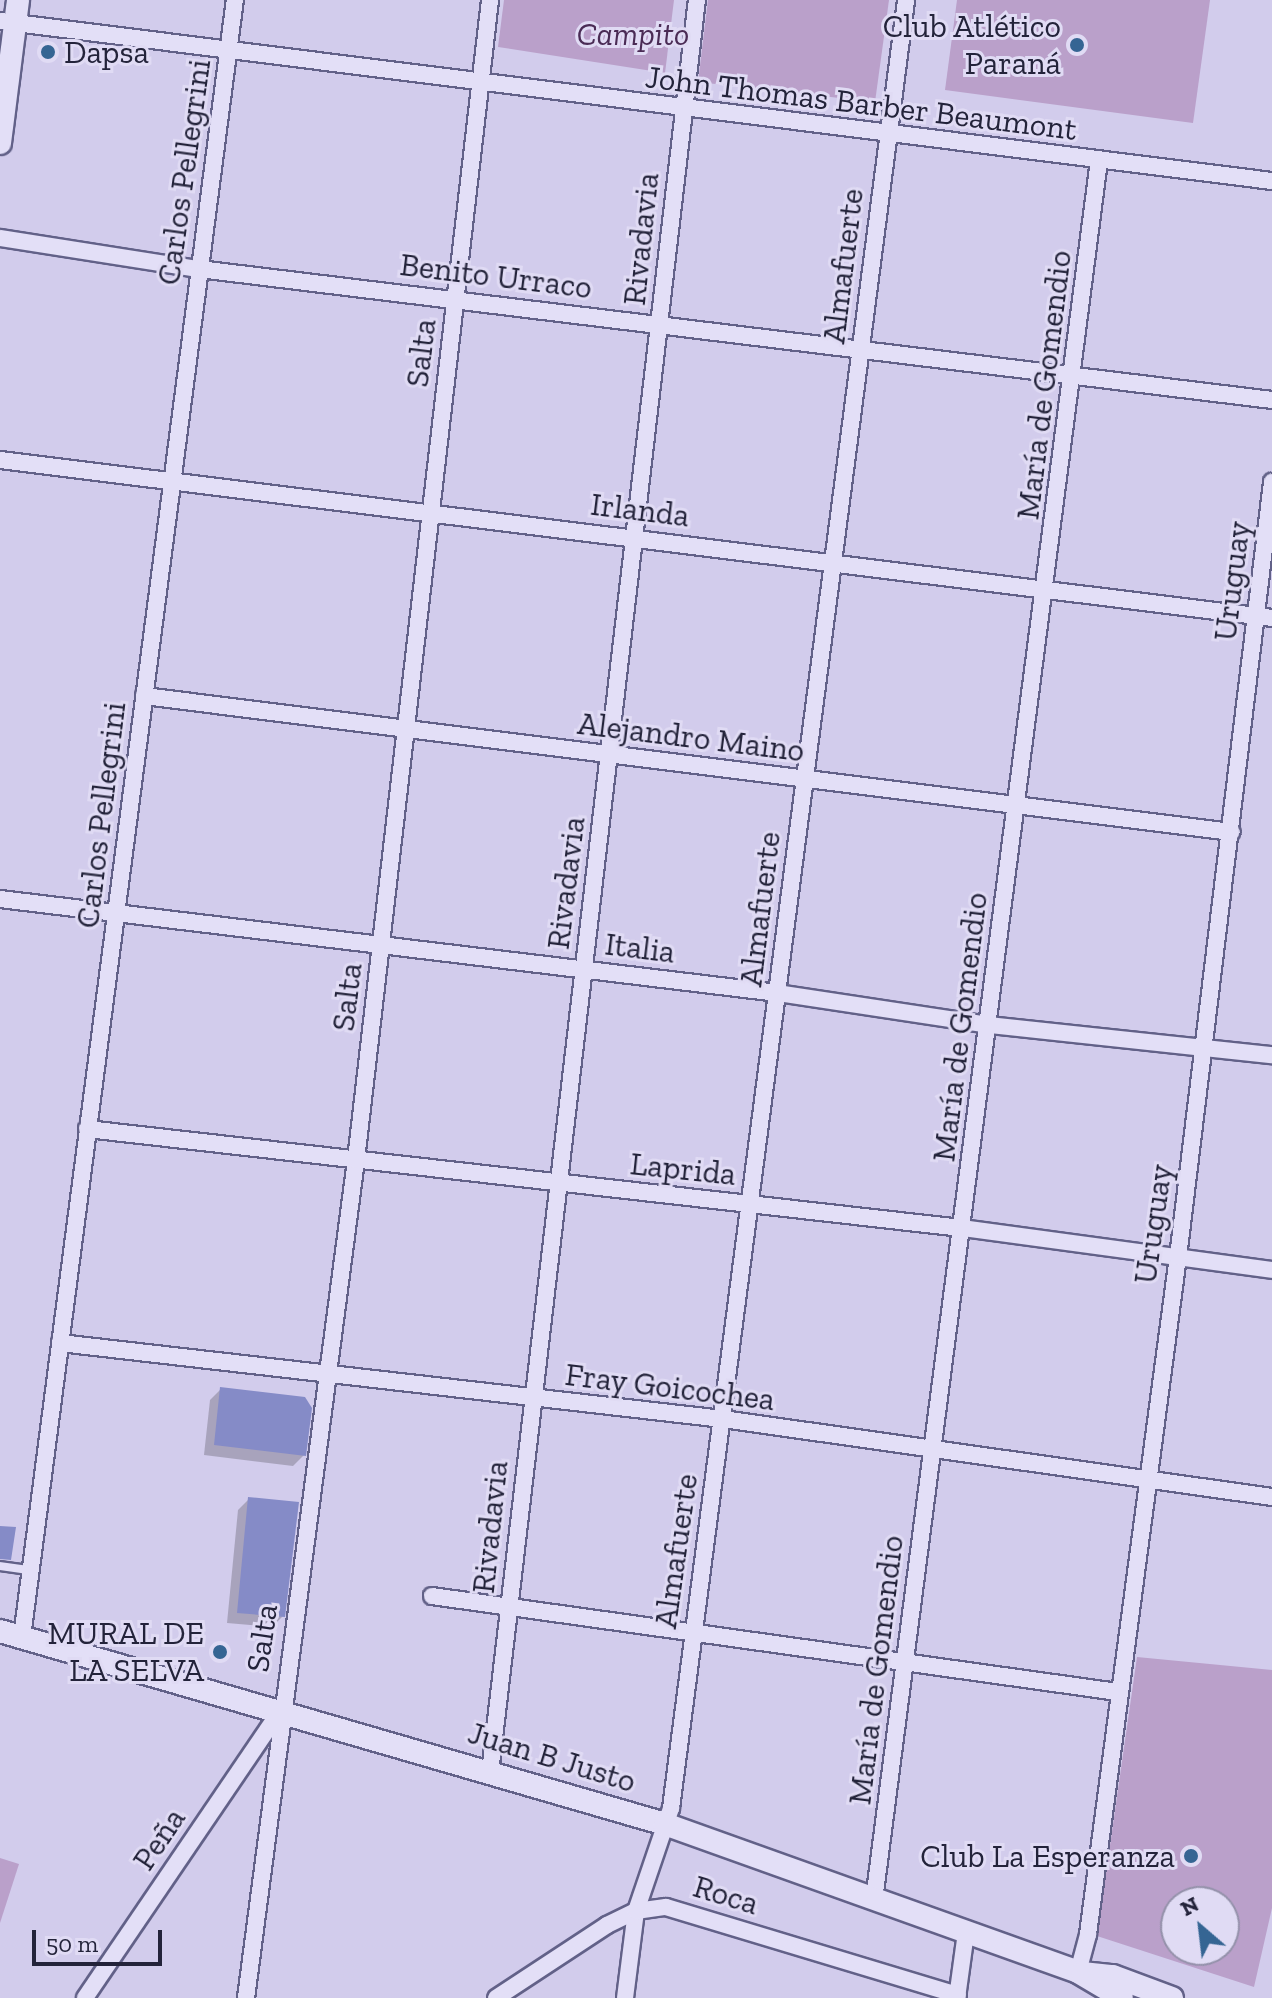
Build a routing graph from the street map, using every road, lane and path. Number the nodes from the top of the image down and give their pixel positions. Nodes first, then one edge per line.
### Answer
1 (18, 0) edge
2 (235, 0) edge
3 (490, 0) edge
4 (697, 0) edge
5 (906, 0) edge
6 (8, 22) edge
7 (229, 51) junction
8 (481, 85) junction
9 (684, 108) junction
10 (889, 134) junction
11 (0, 143) edge
12 (1099, 161) junction
13 (1272, 181) edge
14 (0, 238) edge
15 (199, 269) junction
16 (456, 298) junction
17 (660, 325) junction
18 (861, 349) junction
19 (1074, 374) junction
20 (1272, 400) edge
21 (0, 460) edge
22 (172, 480) junction
23 (1272, 482) edge
24 (431, 513) junction
25 (635, 538) junction
26 (833, 562) junction
27 (1046, 589) junction
28 (1264, 617) edge
29 (144, 696) junction
30 (406, 729) junction
31 (609, 754) junction
32 (805, 779) junction
33 (1018, 805) junction
34 (1232, 832) junction
35 (0, 899) edge
36 (117, 914) junction
37 (381, 945) junction
38 (584, 970) junction
39 (778, 993) junction
40 (989, 1025) junction
41 (1205, 1046) junction
42 (1272, 1055) edge
43 (87, 1129) junction
44 (356, 1160) junction
45 (559, 1183) junction
46 (750, 1204) junction
47 (962, 1228) junction
48 (1178, 1257) junction
49 (1272, 1270) edge
50 (60, 1343) junction
51 (327, 1375) junction
52 (532, 1399) junction
53 (723, 1419) junction
54 (933, 1451) junction
55 (1145, 1481) junction
56 (1272, 1497) edge
57 (0, 1566) edge
58 (30, 1570) junction
59 (432, 1596) dead end
60 (510, 1606) junction
61 (693, 1633) junction
62 (11, 1634) edge
63 (905, 1663) junction
64 (1118, 1692) junction
65 (280, 1711) junction
66 (490, 1772) junction
67 (665, 1824) junction
68 (874, 1900) junction
69 (636, 1911) junction
70 (966, 1932) junction
71 (1078, 1972) junction
72 (957, 1996) edge
73 (85, 1998) edge
74 (246, 1998) edge
75 (496, 1998) edge
76 (625, 1998) edge
77 (1122, 1998) edge
78 (1172, 1998) edge

1 - 6 main road
2 - 7 street, Carlos Pellegrini
3 - 8 street, Salta
4 - 9 street, Rivadavia
5 - 10 street, Almafuerte
6 - 7 street, John Thomas Barber Beaumont
6 - 11 main road
7 - 8 street, John Thomas Barber Beaumont
7 - 15 street, Carlos Pellegrini
8 - 9 street, John Thomas Barber Beaumont
8 - 16 street, Salta
9 - 10 street, John Thomas Barber Beaumont
9 - 17 street, Rivadavia
10 - 12 street, John Thomas Barber Beaumont
10 - 18 street, Almafuerte
12 - 13 street, John Thomas Barber Beaumont
12 - 19 street, María de Gomendio
14 - 15 street, Benito Urraco
15 - 16 street, Benito Urraco
15 - 22 street, Carlos Pellegrini
16 - 17 street, Benito Urraco
16 - 24 street, Salta
17 - 18 street, Benito Urraco
17 - 25 street, Rivadavia
18 - 19 street, Benito Urraco
18 - 26 street, Almafuerte
19 - 20 street, Benito Urraco
19 - 27 street, María de Gomendio
21 - 22 street, Irlanda
22 - 24 street, Irlanda
22 - 29 street, Carlos Pellegrini
23 - 28 street, Uruguay
24 - 25 street, Irlanda
24 - 30 street, Salta
25 - 26 street, Irlanda
25 - 31 street, Rivadavia
26 - 27 street, Irlanda
26 - 32 street, Almafuerte
27 - 28 street, Irlanda
27 - 33 street, María de Gomendio
28 - 34 street, Uruguay
29 - 30 street, Alejandro Maino
29 - 36 street, Carlos Pellegrini
30 - 31 street, Alejandro Maino
30 - 37 street, Salta
31 - 32 street, Alejandro Maino
31 - 38 street, Rivadavia
32 - 33 street, Alejandro Maino
32 - 39 street, Almafuerte
33 - 34 street, Alejandro Maino
33 - 40 street, María de Gomendio
34 - 41 street, Uruguay
35 - 36 street, Italia
36 - 37 street, Italia
36 - 43 street, Carlos Pellegrini
37 - 38 street, Italia
37 - 44 street, Salta
38 - 39 street, Italia
38 - 45 street, Rivadavia
39 - 40 street, Italia
39 - 46 street, Almafuerte
40 - 41 street, Italia
40 - 47 street, María de Gomendio
41 - 42 street, Italia
41 - 48 street, Uruguay
43 - 44 street, Laprida
43 - 50 street, Carlos Pellegrini
44 - 45 street, Laprida
44 - 51 street, Salta
45 - 46 street, Laprida
45 - 52 street, Rivadavia
46 - 47 street, Laprida
46 - 53 street, Almafuerte
47 - 48 street, Laprida
47 - 54 street, María de Gomendio
48 - 49 street, Laprida
48 - 55 street, Uruguay
50 - 51 street, Fray Goicochea
50 - 58 street, Carlos Pellegrini
51 - 52 street, Fray Goicochea
51 - 65 street, Salta
52 - 53 street, Fray Goicochea
52 - 60 street, Rivadavia
53 - 54 street, Fray Goicochea
53 - 61 street, Almafuerte
54 - 55 street, Fray Goicochea
54 - 63 street, María de Gomendio
55 - 56 street, Fray Goicochea
55 - 64 street, Uruguay
57 - 58 lane
58 - 62 street, Carlos Pellegrini
59 - 60 street
60 - 61 street
60 - 66 street, Rivadavia
61 - 63 street
61 - 67 street, Almafuerte
62 - 65 main road, Juan B Justo
63 - 64 street
63 - 68 street, María de Gomendio
64 - 71 street, Uruguay
65 - 66 main road, Juan B Justo
65 - 73 street, Peña
65 - 74 street, Salta
66 - 67 main road, Juan B Justo
67 - 68 main road, Juan B Justo
67 - 69 street
68 - 70 main road, Juan B Justo
69 - 72 street, Roca
69 - 75 street
69 - 76 street
70 - 71 main road, Juan B Justo
70 - 72 street
71 - 77 main road, Juan B Justo
71 - 78 main road, Juan B Justo

